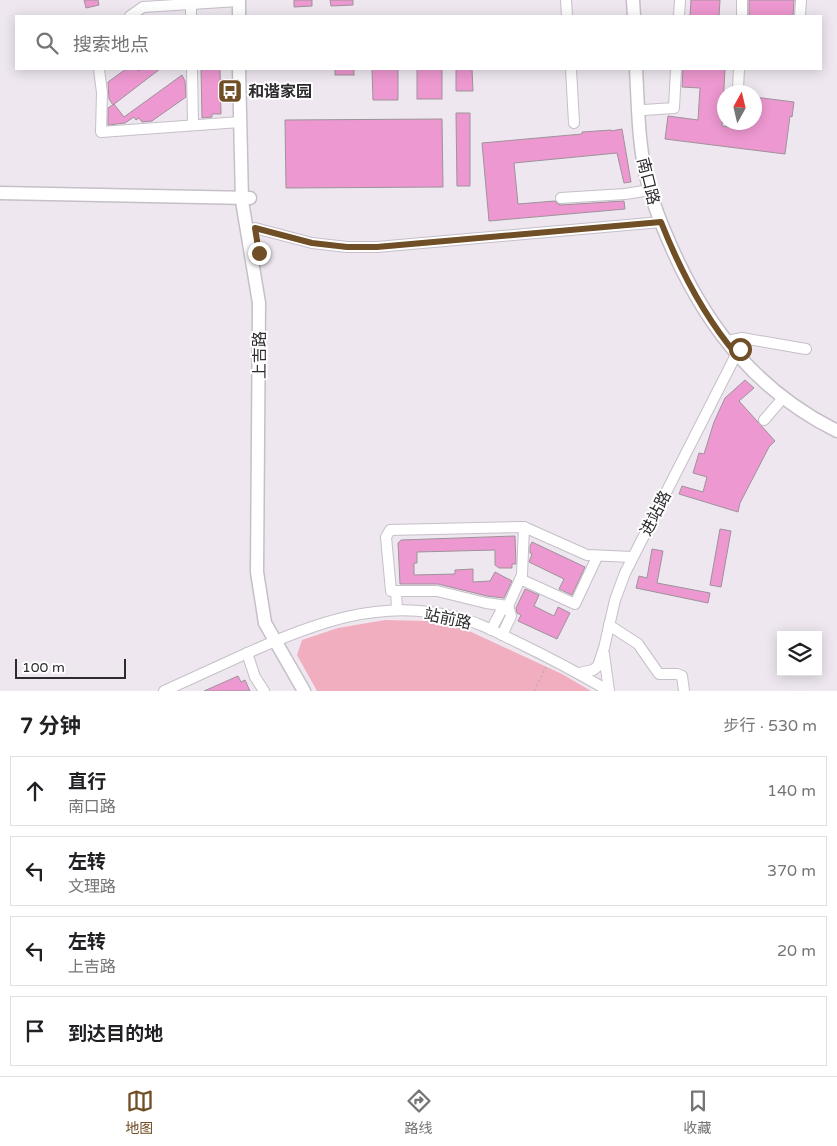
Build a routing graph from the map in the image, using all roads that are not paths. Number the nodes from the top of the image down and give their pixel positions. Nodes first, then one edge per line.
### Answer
1 (239, 0) edge
2 (247, 0) edge
3 (566, 0) edge
4 (633, 0) edge
5 (639, 0) edge
6 (680, 0) edge
7 (742, 0) edge
8 (801, 0) edge
9 (189, 2) edge
10 (131, 15) edge
11 (191, 15) edge
12 (239, 15) edge
13 (247, 15) edge
14 (567, 15) edge
15 (634, 15) edge
16 (640, 15) edge
17 (679, 15) edge
18 (742, 15) edge
19 (800, 15) edge
20 (99, 70) edge
21 (192, 70) edge
22 (239, 70) edge
23 (248, 70) edge
24 (571, 70) edge
25 (636, 70) edge
26 (642, 70) edge
27 (676, 70) edge
28 (739, 70) edge
29 (738, 85) edge
30 (644, 110) junction
31 (240, 122) junction
32 (574, 124) dead end
33 (193, 125) junction
34 (0, 188) edge
35 (650, 190) junction
36 (0, 193) edge
37 (246, 195) junction
38 (561, 198) dead end
39 (661, 222) junction
40 (255, 228) junction
41 (736, 348) junction
42 (806, 348) dead end
43 (783, 398) junction
44 (764, 420) dead end
45 (837, 424) edge
46 (837, 431) edge
47 (524, 527) junction
48 (597, 557) junction
49 (632, 557) junction
50 (520, 579) junction
51 (396, 591) junction
52 (508, 606) junction
53 (397, 610) junction
54 (609, 625) junction
55 (491, 630) junction
56 (502, 635) junction
57 (276, 640) junction
58 (604, 648) junction
59 (247, 653) junction
60 (579, 674) junction
61 (168, 690) edge
62 (264, 691) edge
63 (295, 691) edge
64 (304, 691) edge
65 (609, 691) edge
66 (684, 691) edge

1 - 9 street
1 - 12 main road
2 - 13 main road
3 - 14 street
4 - 15 main road
5 - 16 main road
6 - 17 street
7 - 18 street
8 - 19 street
9 - 10 street
9 - 11 street
20 - 33 street
21 - 33 street
22 - 31 main road, 上吉路
23 - 37 main road, 上吉路
24 - 32 street
25 - 35 main road, 南口路
26 - 30 main road, 南口路
27 - 30 street
28 - 29 street
30 - 41 main road, 南口路
31 - 33 street
31 - 37 main road, 上吉路
34 - 37 main road
35 - 38 street
35 - 39 main road, 南口路
36 - 37 main road
37 - 40 main road, 上吉路
37 - 57 main road, 上吉路
39 - 40 street
39 - 41 main road, 南口路
40 - 57 main road, 上吉路
41 - 42 street
41 - 43 main road, 南口路
41 - 45 main road, 南口路
41 - 49 street, 进站路
43 - 44 street
43 - 46 main road, 南口路
47 - 48 street
47 - 50 street
47 - 51 street
48 - 49 street
48 - 50 street
49 - 54 street, 进站路
50 - 52 street
51 - 52 street
51 - 53 street
52 - 55 street
52 - 56 street
53 - 55 street, 站前路
53 - 57 street, 站前路
54 - 58 street, 进站路
54 - 66 street
55 - 56 street, 站前路
56 - 60 street, 站前路
57 - 59 street, 站前路
57 - 63 main road, 上吉路
57 - 64 main road, 上吉路
58 - 60 street, 进站路
58 - 65 street, 站前路
59 - 61 street, 站前路
59 - 62 street
60 - 65 street, 站前路

